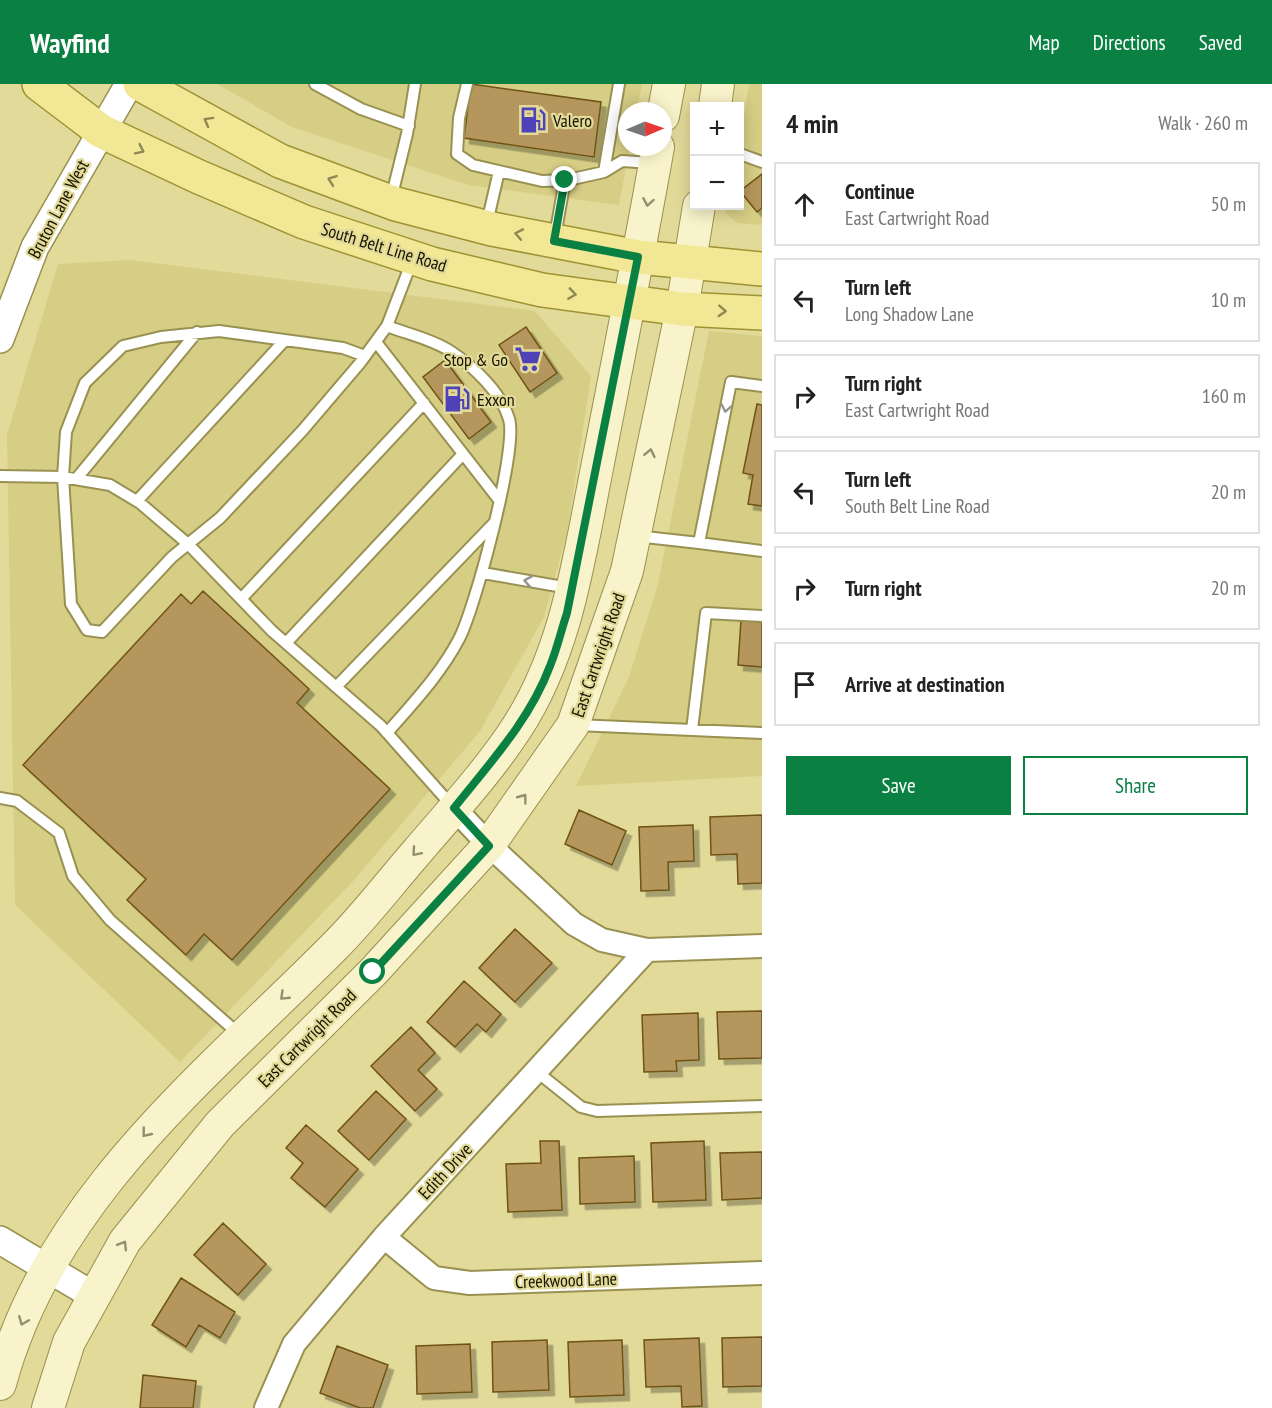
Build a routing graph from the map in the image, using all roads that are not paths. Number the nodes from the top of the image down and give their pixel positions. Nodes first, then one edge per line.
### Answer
1 (39, 84) edge
2 (129, 84) edge
3 (140, 84) edge
4 (315, 84) edge
5 (415, 84) edge
6 (466, 84) edge
7 (618, 84) edge
8 (718, 84) edge
9 (665, 85) edge
10 (664, 102) edge
11 (716, 102) edge
12 (409, 126) junction
13 (101, 131) junction
14 (744, 155) edge
15 (650, 156) edge
16 (656, 156) edge
17 (762, 162) edge
18 (499, 171) junction
19 (604, 172) junction
20 (565, 180) junction
21 (391, 202) junction
22 (698, 210) edge
23 (486, 227) junction
24 (554, 241) junction
25 (638, 257) junction
26 (413, 258) junction
27 (690, 263) junction
28 (762, 269) edge
29 (630, 302) junction
30 (682, 309) junction
31 (762, 313) edge
32 (387, 326) junction
33 (197, 332) junction
34 (0, 339) edge
35 (284, 341) junction
36 (376, 342) junction
37 (365, 356) junction
38 (762, 386) edge
39 (423, 403) junction
40 (463, 454) junction
41 (0, 476) edge
42 (63, 477) junction
43 (77, 478) junction
44 (499, 500) junction
45 (137, 501) junction
46 (494, 523) junction
47 (632, 536) junction
48 (699, 543) junction
49 (188, 544) junction
50 (762, 551) edge
51 (483, 573) junction
52 (572, 589) junction
53 (241, 599) junction
54 (762, 616) edge
55 (286, 642) junction
56 (336, 687) junction
57 (573, 725) junction
58 (692, 730) junction
59 (387, 733) junction
60 (762, 734) edge
61 (0, 798) edge
62 (454, 808) junction
63 (489, 846) junction
64 (762, 946) edge
65 (647, 950) junction
66 (242, 1037) junction
67 (536, 1071) junction
68 (762, 1106) edge
69 (384, 1238) junction
70 (0, 1240) edge
71 (46, 1267) junction
72 (762, 1273) edge
73 (94, 1296) junction
74 (0, 1384) edge
75 (48, 1408) edge
76 (266, 1408) edge

1 - 13 main road, South Belt Line Road
2 - 13 street, Bruton Lane West
21 -> 3 main road
4 - 12 lane
5 - 12 lane
6 - 18 lane
7 - 19 lane
8 - 11 main road
9 - 10 main road
12 - 21 lane
13 -> 26 main road, South Belt Line Road
13 - 34 street, Bruton Lane West
14 - 17 lane
15 - 19 lane
16 -> 25 main road
18 - 20 lane
18 - 23 lane
19 - 20 lane
20 - 24 lane
21 - 23 main road
22 - 27 main road, East Cartwright Road
24 -> 23 main road
24 - 25 main road
25 - 27 main road
25 - 29 main road
26 -> 29 main road, South Belt Line Road
26 - 32 lane
27 - 28 main road
27 - 30 main road, East Cartwright Road
29 - 30 main road, South Belt Line Road
29 - 52 main road
30 -> 31 main road, South Belt Line Road
47 -> 30 main road, East Cartwright Road
32 - 36 lane
32 - 44 lane
33 - 35 lane
33 - 42 lane
33 - 43 lane
35 - 37 lane
35 - 45 lane
36 - 37 lane
36 - 39 lane
37 - 49 lane
38 -> 48 lane
39 - 40 lane
39 - 53 lane
40 - 44 lane
40 - 55 lane
41 - 42 lane
42 - 43 lane
42 - 49 lane
43 - 45 lane
44 - 46 lane
45 - 49 lane
46 - 51 lane
46 - 56 lane
47 - 48 lane
47 - 57 main road, East Cartwright Road
48 - 50 lane
49 - 53 lane
52 -> 51 lane
51 - 59 lane
52 - 62 main road
53 - 55 lane
54 - 58 lane
55 - 56 lane
56 - 59 lane
57 - 58 lane
63 -> 57 main road, East Cartwright Road
58 - 60 lane
59 - 62 lane
61 - 66 lane
62 - 63 street
62 -> 66 main road
63 - 65 street
73 -> 63 main road, East Cartwright Road
64 - 65 street
65 - 67 street, Edith Drive
66 -> 71 main road
67 - 68 lane
67 - 69 street, Edith Drive
69 - 72 street, Creekwood Lane
69 - 76 street, Edith Drive
70 - 71 street
71 - 73 street
71 -> 74 main road
73 - 75 main road, East Cartwright Road

